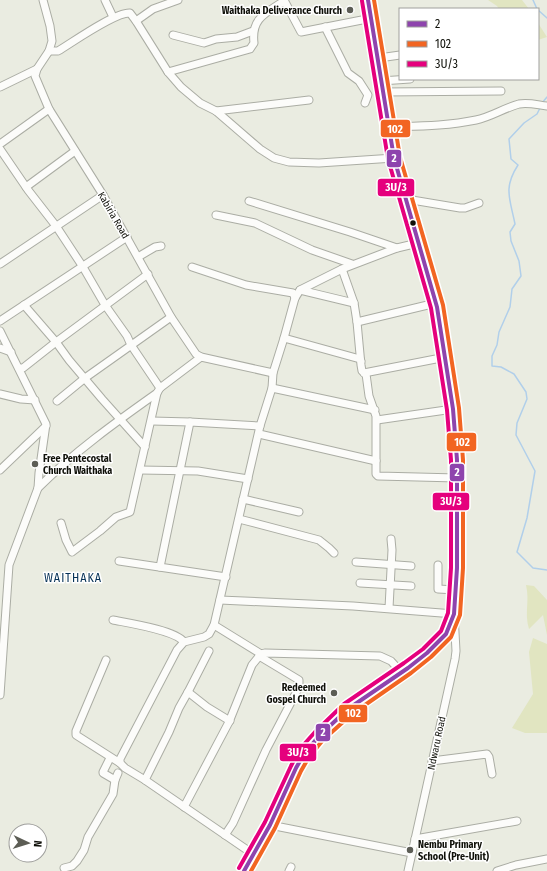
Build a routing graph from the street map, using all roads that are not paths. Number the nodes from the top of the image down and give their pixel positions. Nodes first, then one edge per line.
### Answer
1 (44, 0) edge
2 (105, 0) edge
3 (178, 0) edge
4 (284, 0) edge
5 (368, 0) edge
6 (114, 17) junction
7 (372, 18) junction
8 (136, 21) junction
9 (325, 27) junction
10 (253, 31) junction
11 (173, 35) dead end
12 (49, 51) junction
13 (399, 55) edge
14 (378, 58) junction
15 (37, 69) junction
16 (168, 72) junction
17 (399, 80) edge
18 (381, 81) junction
19 (0, 87) edge
20 (501, 91) dead end
21 (383, 92) junction
22 (309, 100) dead end
23 (365, 103) dead end
24 (547, 106) edge
25 (49, 109) junction
26 (216, 111) junction
27 (389, 126) junction
28 (0, 144) edge
29 (0, 149) edge
30 (76, 151) junction
31 (394, 158) junction
32 (26, 187) junction
33 (102, 195) junction
34 (406, 199) junction
35 (249, 201) dead end
36 (479, 203) dead end
37 (216, 215) dead end
38 (56, 226) junction
39 (127, 237) junction
40 (418, 243) junction
41 (161, 246) dead end
42 (397, 248) junction
43 (138, 257) junction
44 (0, 264) edge
45 (352, 264) junction
46 (83, 267) junction
47 (192, 268) dead end
48 (342, 268) junction
49 (148, 274) junction
50 (300, 290) junction
51 (295, 298) junction
52 (354, 303) junction
53 (436, 303) junction
54 (24, 305) junction
55 (105, 305) junction
56 (171, 317) junction
57 (0, 321) edge
58 (357, 322) junction
59 (0, 331) edge
60 (284, 338) junction
61 (56, 342) junction
62 (131, 345) junction
63 (0, 348) edge
64 (11, 352) junction
65 (201, 357) junction
66 (446, 357) junction
67 (361, 361) junction
68 (19, 368) junction
69 (273, 373) junction
70 (364, 373) junction
71 (85, 378) junction
72 (272, 388) junction
73 (158, 390) junction
74 (0, 394) edge
75 (35, 400) junction
76 (57, 401) dead end
77 (453, 409) junction
78 (375, 410) junction
79 (120, 419) junction
80 (377, 420) junction
81 (152, 421) junction
82 (190, 422) junction
83 (46, 424) junction
84 (260, 426) junction
85 (259, 434) junction
86 (145, 447) junction
87 (376, 461) junction
88 (0, 470) edge
89 (140, 470) junction
90 (179, 471) junction
91 (457, 478) junction
92 (248, 479) junction
93 (38, 488) junction
94 (243, 499) junction
95 (299, 512) dead end
96 (239, 519) junction
97 (61, 523) dead end
98 (391, 540) dead end
99 (334, 553) dead end
100 (119, 561) dead end
101 (356, 562) dead end
102 (391, 565) junction
103 (438, 565) dead end
104 (411, 566) dead end
105 (160, 567) junction
106 (226, 577) junction
107 (360, 583) dead end
108 (390, 585) junction
109 (411, 586) dead end
110 (456, 590) junction
111 (220, 600) junction
112 (389, 608) junction
113 (454, 614) junction
114 (113, 620) dead end
115 (214, 625) junction
116 (184, 642) junction
117 (209, 651) dead end
118 (260, 655) junction
119 (106, 660) dead end
120 (402, 672) junction
121 (188, 692) junction
122 (0, 695) edge
123 (230, 721) junction
124 (110, 758) junction
125 (432, 761) junction
126 (120, 763) junction
127 (118, 773) dead end
128 (492, 774) dead end
129 (115, 780) junction
130 (145, 780) junction
131 (184, 807) junction
132 (517, 821) dead end
133 (270, 825) junction
134 (225, 835) junction
135 (415, 839) junction
136 (412, 853) junction
137 (253, 854) junction
138 (547, 859) edge
139 (64, 868) dead end
140 (244, 871) edge
141 (408, 871) edge
142 (497, 871) edge

1 - 12 street
2 - 6 street
3 - 8 street
4 - 9 street
4 - 10 street
5 - 7 main road
6 - 8 street
6 - 12 street
7 - 9 street
7 - 14 main road
8 - 16 street
9 - 23 street
10 - 11 street
10 - 16 street
12 - 15 street
13 - 14 street
14 - 18 main road
15 - 19 street
15 - 25 street, Kabiria Road
16 - 26 street
17 - 18 street
18 - 21 main road
20 - 21 street
21 - 27 main road
22 - 26 street
24 - 27 street
25 - 28 street
25 - 30 street, Kabiria Road
26 - 31 street
27 - 31 main road
29 - 32 street
30 - 32 street
30 - 33 street, Kabiria Road
31 - 34 main road
32 - 38 street
33 - 38 street
33 - 39 street, Kabiria Road
34 - 36 street
34 - 40 main road
35 - 42 street
37 - 45 street
38 - 44 street
38 - 46 street
39 - 43 street, Kabiria Road
39 - 46 street
40 - 42 street
40 - 53 main road
41 - 43 street
42 - 45 street
43 - 49 street, Kabiria Road
45 - 48 street
46 - 54 street
46 - 55 street
47 - 51 street
48 - 50 street
48 - 52 street
49 - 55 street
49 - 56 street, Kabiria Road
50 - 51 street
50 - 52 street
51 - 60 street
52 - 58 street
53 - 58 street
53 - 66 main road
54 - 57 street
54 - 61 street
55 - 61 street
55 - 62 street
56 - 62 street
56 - 65 street, Kabiria Road
58 - 67 street
59 - 64 street
60 - 67 street
60 - 69 street
61 - 68 street
61 - 71 street
62 - 71 street
62 - 73 street
63 - 64 street
64 - 68 street
65 - 69 street
65 - 73 street
66 - 70 street
66 - 77 main road
67 - 70 street
68 - 75 street
69 - 72 street
70 - 78 street
71 - 76 street
71 - 79 street
72 - 78 street
72 - 84 street
73 - 79 street
73 - 81 street
74 - 75 street
75 - 83 street
77 - 80 street
77 - 91 main road
78 - 80 street
79 - 86 street
79 - 93 street
80 - 87 street
81 - 82 street
81 - 86 street
82 - 84 street
82 - 90 street
83 - 88 street
83 - 93 street
84 - 85 street
85 - 87 street
85 - 92 street
86 - 89 street
87 - 91 street
89 - 90 street
89 - 97 street
90 - 92 street
90 - 105 street
91 - 110 main road
92 - 94 street
93 - 122 street
94 - 95 street
94 - 96 street
96 - 99 street
96 - 106 street
98 - 102 street
100 - 105 street
101 - 102 street
102 - 104 street
102 - 108 street
103 - 110 street
105 - 106 street
106 - 111 street
107 - 108 street
108 - 109 street
108 - 112 street
110 - 113 main road
111 - 112 street
111 - 115 street
112 - 113 street
113 - 120 main road
113 - 125 street, Ndwaru Road
114 - 116 street
115 - 116 street
115 - 118 street
116 - 126 street
117 - 121 street
118 - 120 street
118 - 123 street
118 - 134 street
119 - 124 street
120 - 133 main road
121 - 123 street
121 - 130 street
123 - 131 street
124 - 126 street
124 - 129 street
125 - 128 street
125 - 135 street, Ndwaru Road
126 - 130 street
127 - 129 street
129 - 139 street
130 - 131 street
131 - 134 street
132 - 135 street
133 - 136 street
133 - 137 main road
134 - 137 street
135 - 136 street, Ndwaru Road
136 - 141 street, Ndwaru Road
137 - 140 main road
138 - 142 street

